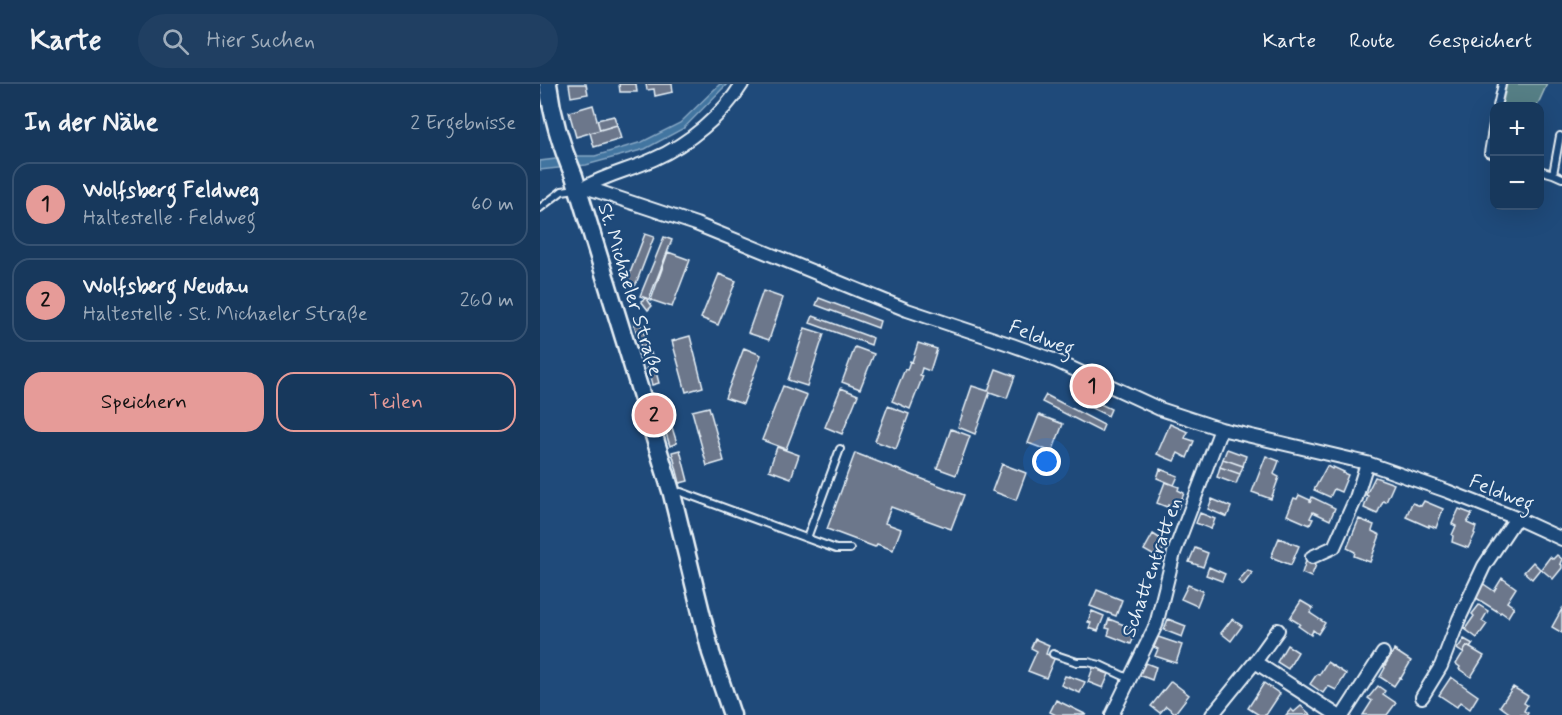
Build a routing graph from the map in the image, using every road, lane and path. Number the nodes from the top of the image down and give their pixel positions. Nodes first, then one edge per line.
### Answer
1 (548, 84) edge
2 (742, 84) edge
3 (1502, 84) edge
4 (1498, 102) edge
5 (545, 106) edge
6 (1560, 136) dead end
7 (1544, 171) edge
8 (1553, 174) junction
9 (1562, 178) edge
10 (579, 184) junction
11 (540, 208) edge
12 (1221, 429) junction
13 (840, 449) dead end
14 (1368, 463) junction
15 (672, 494) junction
16 (1516, 518) junction
17 (807, 538) junction
18 (1562, 539) edge
19 (850, 549) dead end
20 (1312, 557) dead end
21 (1278, 630) dead end
22 (1383, 653) dead end
23 (1053, 654) dead end
24 (1255, 662) junction
25 (1130, 679) junction
26 (1422, 697) dead end
27 (732, 715) edge
28 (1112, 715) edge
29 (1212, 715) edge
30 (1337, 715) edge
31 (1343, 715) edge

1 - 5 main road, St. Michaeler Straße
2 - 10 street
3 - 4 lane
5 - 10 main road, St. Michaeler Straße
6 - 8 lane
7 - 8 lane
8 - 9 lane
10 - 11 lane
10 - 12 street, Feldweg
10 - 15 main road, St. Michaeler Straße
12 - 14 street, Feldweg
12 - 25 street, Schattentratten
13 - 17 lane
14 - 16 street, Feldweg
14 - 20 street
15 - 17 lane
15 - 27 main road, St. Michaeler Straße
16 - 18 street, Feldweg
16 - 26 street
17 - 19 lane
21 - 24 street
22 - 31 street
23 - 25 lane
24 - 29 street
24 - 30 street
25 - 28 street, Schattentratten

